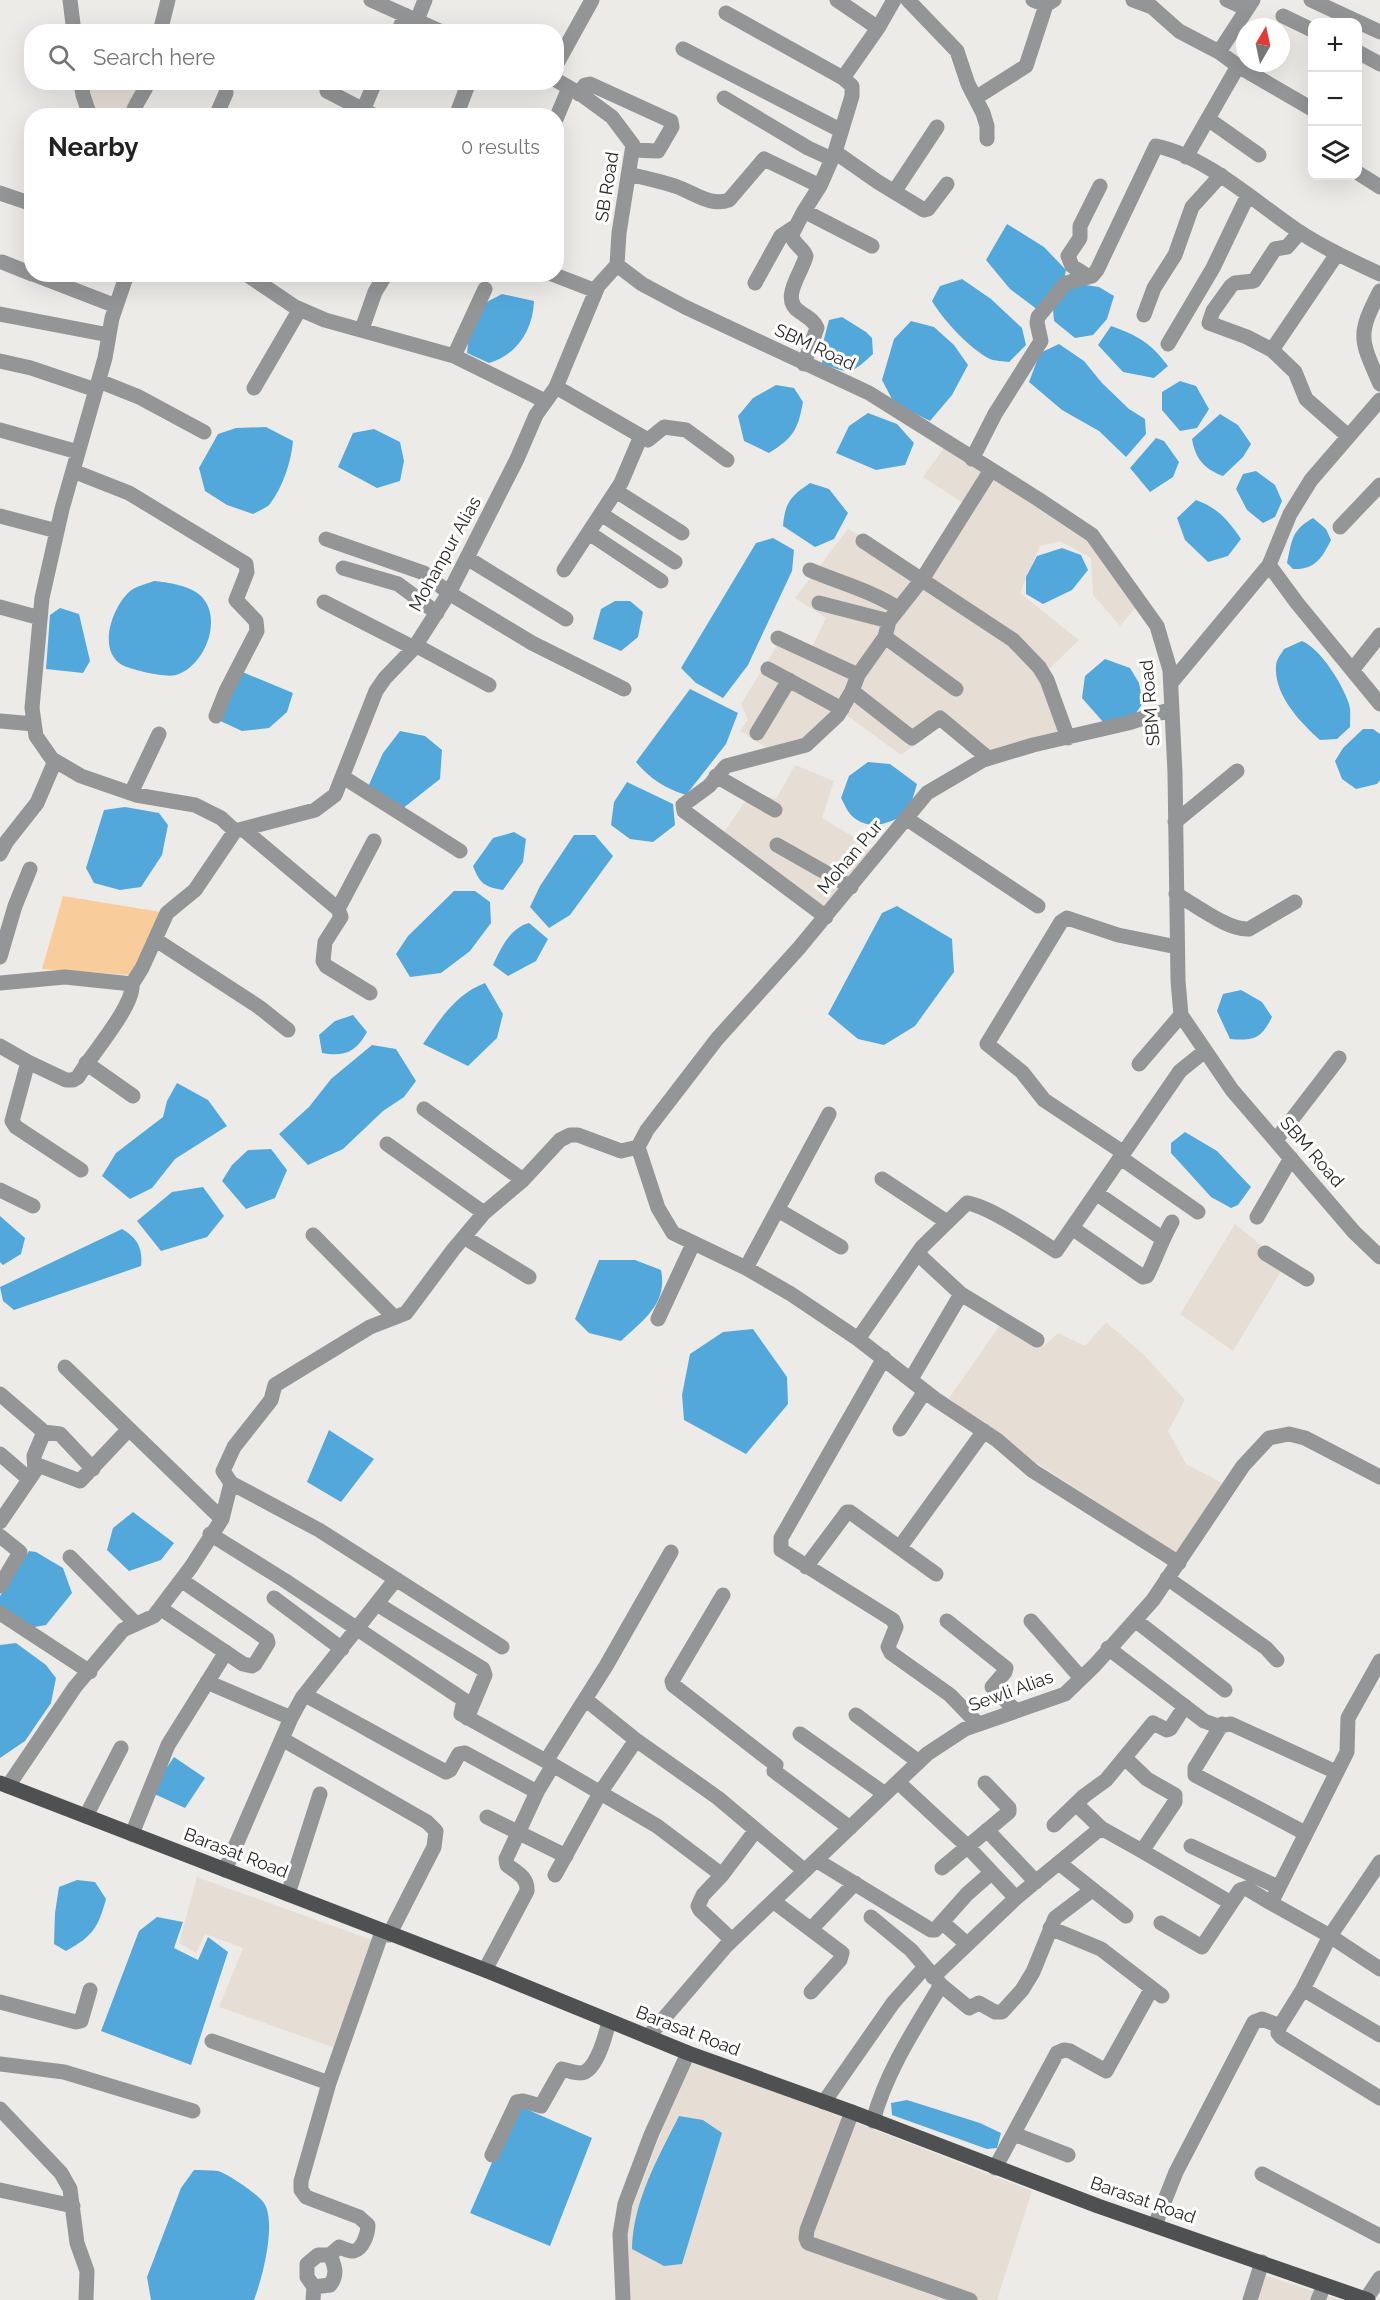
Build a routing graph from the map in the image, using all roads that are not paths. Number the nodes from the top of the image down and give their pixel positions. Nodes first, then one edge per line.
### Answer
1 (70, 0) edge
2 (168, 0) edge
3 (371, 0) edge
4 (425, 0) edge
5 (592, 0) edge
6 (837, 0) edge
7 (894, 0) edge
8 (908, 0) edge
9 (1133, 0) edge
10 (1227, 0) edge
11 (1311, 0) edge
12 (1044, 2) edge
13 (1250, 4) edge
14 (726, 13) dead end
15 (1283, 16) dead end
16 (411, 17) junction
17 (73, 24) edge
18 (162, 24) edge
19 (405, 24) edge
20 (425, 24) edge
21 (878, 28) junction
22 (1308, 28) edge
23 (1380, 32) edge
24 (683, 49) dead end
25 (564, 51) edge
26 (1219, 52) junction
27 (1362, 54) edge
28 (1380, 64) edge
29 (1236, 65) edge
30 (1236, 69) edge
31 (1248, 72) edge
32 (843, 78) junction
33 (568, 87) edge
34 (82, 90) edge
35 (145, 90) edge
36 (373, 90) edge
37 (465, 90) edge
38 (327, 91) dead end
39 (226, 93) dead end
40 (976, 97) junction
41 (723, 98) dead end
42 (1308, 107) edge
43 (87, 108) edge
44 (134, 108) edge
45 (219, 108) edge
46 (361, 108) edge
47 (370, 108) edge
48 (459, 108) edge
49 (560, 108) edge
50 (1208, 118) junction
51 (937, 127) dead end
52 (840, 130) junction
53 (987, 140) dead end
54 (633, 150) junction
55 (1258, 155) dead end
56 (833, 156) junction
57 (1186, 157) junction
58 (629, 174) junction
59 (1221, 175) junction
60 (1362, 176) edge
61 (946, 184) dead end
62 (820, 186) junction
63 (1100, 186) dead end
64 (1380, 187) edge
65 (894, 192) junction
66 (0, 193) edge
67 (1248, 195) junction
68 (24, 201) edge
69 (804, 211) junction
70 (796, 226) junction
71 (1299, 232) junction
72 (872, 246) dead end
73 (1337, 254) junction
74 (2, 262) dead end
75 (617, 265) junction
76 (24, 271) edge
77 (1380, 274) edge
78 (1089, 277) junction
79 (564, 279) edge
80 (53, 282) edge
81 (124, 282) edge
82 (258, 282) edge
83 (381, 282) edge
84 (755, 283) dead end
85 (485, 289) dead end
86 (596, 291) junction
87 (1380, 291) edge
88 (116, 306) junction
89 (300, 309) junction
90 (0, 314) edge
91 (1144, 315) dead end
92 (362, 330) junction
93 (109, 335) junction
94 (1168, 344) dead end
95 (1272, 350) junction
96 (453, 356) junction
97 (0, 361) edge
98 (804, 364) junction
99 (1380, 384) edge
100 (98, 385) junction
101 (556, 387) junction
102 (254, 388) dead end
103 (1380, 400) edge
104 (545, 402) junction
105 (0, 430) edge
106 (204, 432) dead end
107 (641, 436) junction
108 (1348, 436) junction
109 (78, 452) junction
110 (972, 459) junction
111 (727, 460) dead end
112 (991, 470) junction
113 (73, 471) junction
114 (1380, 485) edge
115 (616, 491) junction
116 (601, 514) junction
117 (0, 516) edge
118 (1340, 527) dead end
119 (57, 531) junction
120 (589, 532) junction
121 (682, 532) dead end
122 (326, 539) dead end
123 (863, 541) dead end
124 (467, 558) junction
125 (675, 562) dead end
126 (1269, 565) junction
127 (343, 568) dead end
128 (564, 570) dead end
129 (810, 570) dead end
130 (923, 578) junction
131 (661, 581) dead end
132 (449, 593) junction
133 (324, 602) dead end
134 (819, 603) dead end
135 (0, 607) edge
136 (899, 609) junction
137 (437, 613) junction
138 (40, 618) junction
139 (566, 619) dead end
140 (889, 621) junction
141 (1380, 635) edge
142 (885, 637) junction
143 (778, 638) dead end
144 (415, 646) junction
145 (768, 669) dead end
146 (1353, 669) junction
147 (858, 675) junction
148 (789, 680) junction
149 (1171, 683) junction
150 (489, 685) dead end
151 (624, 689) dead end
152 (956, 689) dead end
153 (852, 691) junction
154 (1380, 704) edge
155 (842, 709) junction
156 (1172, 709) junction
157 (216, 716) dead end
158 (0, 721) edge
159 (34, 724) junction
160 (757, 733) dead end
161 (159, 734) dead end
162 (1068, 738) junction
163 (988, 758) junction
164 (55, 761) junction
165 (1237, 771) dead end
166 (716, 776) junction
167 (343, 777) junction
168 (131, 793) junction
169 (775, 810) dead end
170 (907, 819) junction
171 (1175, 822) junction
172 (239, 830) junction
173 (374, 841) dead end
174 (777, 845) dead end
175 (460, 851) dead end
176 (0, 854) edge
177 (30, 869) dead end
178 (851, 887) junction
179 (1176, 894) junction
180 (1295, 902) dead end
181 (1038, 906) dead end
182 (338, 909) junction
183 (826, 917) junction
184 (156, 940) junction
185 (1177, 947) junction
186 (0, 957) edge
187 (0, 983) edge
188 (132, 984) junction
189 (370, 993) dead end
190 (1181, 1015) junction
191 (288, 1030) dead end
192 (0, 1046) edge
193 (1205, 1051) junction
194 (1340, 1058) dead end
195 (28, 1062) junction
196 (86, 1063) junction
197 (1138, 1064) dead end
198 (133, 1096) dead end
199 (424, 1109) dead end
200 (830, 1114) dead end
201 (1276, 1140) junction
202 (387, 1144) dead end
203 (638, 1147) junction
204 (1123, 1156) junction
205 (1291, 1158) junction
206 (81, 1170) dead end
207 (882, 1179) dead end
208 (523, 1180) junction
209 (0, 1190) edge
210 (1096, 1193) junction
211 (33, 1206) dead end
212 (778, 1210) junction
213 (1198, 1212) dead end
214 (484, 1213) junction
215 (1257, 1217) dead end
216 (948, 1222) junction
217 (1172, 1222) dead end
218 (1072, 1228) junction
219 (313, 1235) dead end
220 (464, 1237) junction
221 (1163, 1239) junction
222 (693, 1244) junction
223 (840, 1247) dead end
224 (1377, 1247) edge
225 (1265, 1253) dead end
226 (918, 1254) junction
227 (746, 1268) junction
228 (529, 1277) dead end
229 (1307, 1280) dead end
230 (961, 1294) junction
231 (394, 1317) junction
232 (658, 1319) dead end
233 (858, 1339) junction
234 (1037, 1340) dead end
235 (884, 1358) junction
236 (65, 1367) dead end
237 (911, 1379) junction
238 (925, 1391) junction
239 (0, 1394) edge
240 (129, 1429) junction
241 (900, 1429) dead end
242 (984, 1431) junction
243 (44, 1432) junction
244 (0, 1454) edge
245 (93, 1469) junction
246 (32, 1471) junction
247 (1380, 1478) edge
248 (231, 1483) junction
249 (222, 1519) junction
250 (0, 1522) edge
251 (210, 1534) junction
252 (0, 1536) edge
253 (900, 1547) junction
254 (671, 1552) dead end
255 (70, 1557) dead end
256 (1179, 1563) junction
257 (806, 1567) junction
258 (936, 1574) dead end
259 (1167, 1578) junction
260 (396, 1579) junction
261 (181, 1580) junction
262 (0, 1586) edge
263 (723, 1595) dead end
264 (273, 1598) dead end
265 (377, 1604) junction
266 (160, 1608) junction
267 (0, 1613) edge
268 (1135, 1620) junction
269 (947, 1621) dead end
270 (1032, 1621) dead end
271 (136, 1624) junction
272 (358, 1628) junction
273 (502, 1647) dead end
274 (342, 1648) junction
275 (1108, 1648) junction
276 (226, 1652) junction
277 (1278, 1660) dead end
278 (1379, 1664) edge
279 (90, 1672) junction
280 (1081, 1678) junction
281 (207, 1682) junction
282 (1225, 1690) dead end
283 (305, 1695) junction
284 (585, 1699) junction
285 (1185, 1706) junction
286 (1016, 1711) junction
287 (856, 1715) dead end
288 (291, 1718) junction
289 (467, 1718) junction
290 (978, 1724) junction
291 (1222, 1724) junction
292 (800, 1734) dead end
293 (282, 1739) junction
294 (636, 1740) junction
295 (122, 1748) dead end
296 (1125, 1758) junction
297 (919, 1762) junction
298 (549, 1763) junction
299 (1336, 1772) junction
300 (898, 1782) junction
301 (985, 1783) dead end
302 (4, 1785) edge
303 (537, 1792) junction
304 (600, 1793) junction
305 (320, 1794) dead end
306 (885, 1794) junction
307 (1076, 1804) junction
308 (86, 1816) junction
309 (487, 1817) dead end
310 (1054, 1825) dead end
311 (850, 1828) junction
312 (1101, 1828) junction
313 (756, 1830) junction
314 (987, 1830) junction
315 (518, 1833) junction
316 (1305, 1833) junction
317 (132, 1834) junction
318 (967, 1846) junction
319 (1191, 1846) dead end
320 (1142, 1851) junction
321 (566, 1856) junction
322 (1380, 1862) edge
323 (1059, 1863) junction
324 (810, 1866) junction
325 (942, 1868) dead end
326 (225, 1870) junction
327 (991, 1873) junction
328 (555, 1875) dead end
329 (722, 1875) junction
330 (1036, 1882) junction
331 (855, 1883) junction
332 (1278, 1887) junction
333 (1092, 1890) junction
334 (288, 1894) junction
335 (1016, 1898) junction
336 (773, 1901) junction
337 (1231, 1903) junction
338 (1271, 1903) junction
339 (1126, 1916) dead end
340 (871, 1917) dead end
341 (943, 1923) junction
342 (1161, 1923) dead end
343 (812, 1928) junction
344 (1050, 1928) junction
345 (386, 1933) junction
346 (1330, 1936) junction
347 (732, 1940) junction
348 (968, 1944) junction
349 (1380, 1969) edge
350 (485, 1970) junction
351 (933, 1976) junction
352 (1303, 1989) junction
353 (90, 1990) dead end
354 (811, 1992) dead end
355 (0, 2002) edge
356 (609, 2021) junction
357 (1280, 2026) junction
358 (1380, 2035) edge
359 (648, 2037) junction
360 (212, 2041) dead end
361 (688, 2053) junction
362 (0, 2064) edge
363 (329, 2083) junction
364 (1380, 2098) edge
365 (824, 2102) junction
366 (0, 2109) edge
367 (193, 2111) dead end
368 (852, 2112) junction
369 (873, 2121) junction
370 (1014, 2134) junction
371 (492, 2154) dead end
372 (1068, 2155) dead end
373 (995, 2168) junction
374 (1262, 2174) dead end
375 (0, 2190) edge
376 (73, 2206) junction
377 (1155, 2225) junction
378 (1380, 2236) edge
379 (330, 2255) junction
380 (1262, 2262) junction
381 (1380, 2278) edge
382 (1324, 2285) junction
383 (314, 2293) edge
384 (86, 2300) edge
385 (622, 2300) edge
386 (970, 2300) edge
387 (1250, 2300) edge
388 (1318, 2300) edge
389 (1367, 2300) edge

1 - 17 street
2 - 18 street
3 - 16 street
4 - 16 street
5 - 25 street
6 - 21 street
7 - 21 street
8 - 40 street
9 - 26 street
10 - 13 street
11 - 23 street
12 - 40 street
13 - 26 street
14 - 32 street
15 - 22 street
16 - 19 street
16 - 20 street
21 - 32 street
24 - 52 street
26 - 29 street
27 - 28 street
30 - 50 street
31 - 42 street
32 - 52 street
33 - 49 street
33 - 54 street, SB Road
33 - 54 street
34 - 43 street
35 - 44 street
36 - 47 street
37 - 48 street
38 - 46 street
39 - 45 street
40 - 53 street
41 - 56 street
50 - 55 street
50 - 57 street
51 - 65 street
52 - 56 street
54 - 58 street, SB Road
56 - 62 street
56 - 65 street
57 - 59 street
57 - 78 street
58 - 62 street
58 - 75 street, SB Road
59 - 67 street
59 - 91 street
60 - 64 street
61 - 65 street
62 - 69 street
63 - 78 street
66 - 68 street
67 - 71 street
67 - 94 street
69 - 70 street
69 - 72 street
70 - 84 street
70 - 98 street
71 - 73 street
71 - 95 street
73 - 77 street
73 - 95 street
74 - 76 street
75 - 86 street, Mohanpur Alias
75 - 98 street, SBM Road
78 - 110 street
79 - 86 street
80 - 88 street
81 - 88 street
82 - 89 street
83 - 92 street
85 - 96 street
86 - 101 street, Mohanpur Alias
87 - 99 street
88 - 93 street
89 - 92 street
89 - 102 street
90 - 93 street
92 - 96 street
93 - 100 street
95 - 108 street
96 - 104 street
97 - 100 street
98 - 110 street, SBM Road
100 - 106 street
100 - 109 street
101 - 104 street, Mohanpur Alias
101 - 107 street
103 - 108 street
104 - 124 street, Mohanpur Alias
105 - 109 street
107 - 111 street
107 - 115 street
108 - 126 street
109 - 113 street
110 - 112 street, SBM Road
112 - 130 street
112 - 149 street, SBM Road
113 - 119 street
113 - 157 street
114 - 118 street
115 - 116 street
115 - 121 street
116 - 120 street
116 - 125 street
117 - 119 street
119 - 138 street
120 - 128 street
120 - 131 street
122 - 132 street
123 - 130 street
124 - 132 street, Mohanpur Alias
124 - 139 street
126 - 146 street
126 - 149 street
127 - 137 street
129 - 136 street
130 - 136 street
130 - 162 street
132 - 137 street, Mohanpur Alias
132 - 151 street
133 - 144 street
134 - 140 street
135 - 138 street
136 - 140 street
137 - 144 street, Mohanpur Alias
138 - 159 street
140 - 142 street
141 - 146 street
142 - 147 street
142 - 152 street
143 - 147 street
144 - 150 street
144 - 167 street, Mohanpur Alias
145 - 148 street
146 - 154 street
147 - 153 street
148 - 155 street
148 - 160 street
149 - 156 street, SBM Road
153 - 155 street
153 - 163 street
155 - 166 street
156 - 162 street, Mohan Pur
156 - 171 street, SBM Road
158 - 159 street
159 - 164 street
161 - 168 street
162 - 163 street, Mohan Pur
163 - 170 street, Mohan Pur
164 - 168 street
164 - 176 street
165 - 171 street
166 - 169 street
166 - 183 street
167 - 172 street, Mohanpur Alias
167 - 175 street
168 - 172 street
170 - 178 street, Mohan Pur
170 - 181 street
171 - 179 street, SBM Road
172 - 182 street
172 - 184 street
173 - 182 street
174 - 178 street
177 - 186 street
178 - 183 street, Mohan Pur
179 - 180 street
179 - 185 street, SBM Road
182 - 189 street
183 - 203 street, Mohan Pur
184 - 188 street
184 - 191 street
185 - 190 street, SBM Road
185 - 204 street
187 - 188 street
188 - 196 street
190 - 193 street, SBM Road
190 - 197 street
192 - 195 street
193 - 201 street, SBM Road
193 - 204 street
194 - 201 street
195 - 196 street
195 - 206 street
196 - 198 street
199 - 208 street
200 - 212 street
201 - 205 street, SBM Road
202 - 214 street
203 - 208 street
203 - 222 street
204 - 210 street
204 - 213 street
205 - 215 street
205 - 224 street, SBM Road
207 - 216 street
208 - 214 street
209 - 211 street
210 - 218 street
210 - 221 street
212 - 223 street
212 - 227 street
214 - 220 street
216 - 218 street
216 - 226 street
217 - 221 street
218 - 221 street
219 - 231 street
220 - 228 street
220 - 231 street
222 - 227 street
222 - 232 street
225 - 229 street
226 - 230 street
226 - 233 street
227 - 233 street
230 - 234 street
230 - 237 street
231 - 248 street
233 - 235 street
235 - 237 street
235 - 257 street
236 - 240 street
237 - 238 street
238 - 241 street
238 - 242 street
239 - 243 street
240 - 245 street
240 - 249 street
242 - 253 street
242 - 256 street
243 - 245 street
243 - 246 street
244 - 246 street
245 - 246 street
246 - 250 street
247 - 256 street, Sewli Alias
248 - 249 street
248 - 260 street
249 - 251 street
251 - 261 street
251 - 272 street
252 - 262 street
253 - 257 street
253 - 258 street
254 - 284 street
255 - 271 street
256 - 259 street, Sewli Alias
257 - 290 street
259 - 268 street, Sewli Alias
259 - 277 street
260 - 265 street
260 - 273 street
261 - 266 street
261 - 276 street
263 - 311 street
264 - 274 street
265 - 272 street
265 - 289 street
266 - 271 street
266 - 276 street
267 - 279 street
268 - 275 street, Sewli Alias
268 - 282 street
269 - 286 street
270 - 280 street
271 - 279 street
272 - 274 street
272 - 289 street
274 - 283 street
275 - 280 street, Sewli Alias
275 - 285 street
276 - 281 street
278 - 299 street
279 - 302 street
280 - 286 street, Sewli Alias
281 - 288 street
281 - 317 street
283 - 288 street
283 - 303 street
284 - 294 street
284 - 298 street
285 - 291 street
285 - 296 street
286 - 290 street, Sewli Alias
287 - 297 street
288 - 293 street
289 - 298 street
290 - 297 street, Sewli Alias
291 - 299 street
291 - 316 street
292 - 306 street
293 - 326 street
293 - 345 street
294 - 304 street
294 - 313 street
295 - 308 street
296 - 307 street
296 - 320 street
297 - 300 street, Sewli Alias
298 - 303 street
298 - 304 street
299 - 316 street
300 - 306 street, Sewli Alias
300 - 318 street
301 - 314 street
302 - 308 main road, Barasat Road
303 - 315 street
304 - 321 street
304 - 329 street
305 - 334 street
306 - 311 street, Sewli Alias
307 - 310 street
307 - 312 street
308 - 317 main road, Barasat Road
309 - 315 street
311 - 324 street, Sewli Alias
312 - 320 street
312 - 323 street
313 - 324 street
313 - 329 street
314 - 318 street
314 - 330 street
315 - 321 street
315 - 350 street
316 - 332 street
317 - 326 main road, Barasat Road
318 - 325 street
318 - 327 street
319 - 332 street
320 - 337 street
321 - 328 street
322 - 346 street
323 - 330 street
323 - 333 street
324 - 331 street
324 - 336 street, Sewli Alias
326 - 334 main road, Barasat Road
327 - 335 street
327 - 341 street
329 - 347 street
330 - 335 street
331 - 341 street
331 - 343 street
332 - 338 street
333 - 339 street
333 - 344 street
334 - 345 main road, Barasat Road
335 - 348 street
336 - 343 street
336 - 347 street, Sewli Alias
337 - 338 street
337 - 342 street
338 - 346 street
340 - 351 street
341 - 348 street
343 - 354 street
344 - 351 street
344 - 370 street
345 - 350 main road, Barasat Road
345 - 363 street
346 - 349 street
346 - 352 street
347 - 359 street, Sewli Alias
348 - 351 street
350 - 356 main road, Barasat Road
351 - 365 street
351 - 369 street
352 - 357 street
352 - 358 street
353 - 355 street
356 - 359 main road, Barasat Road
356 - 371 street
357 - 364 street
357 - 377 street
359 - 361 main road, Barasat Road
360 - 363 street
361 - 365 main road, Barasat Road
361 - 385 street
362 - 367 street
363 - 379 street
365 - 368 main road, Barasat Road
366 - 376 street
368 - 369 main road, Barasat Road
368 - 386 street
369 - 373 main road, Barasat Road
370 - 372 street
370 - 373 street
373 - 377 main road, Barasat Road
374 - 378 street
375 - 376 street
376 - 384 street
377 - 380 main road, Barasat Road
379 - 383 street
379 - 383 street
380 - 382 main road, Barasat Road
380 - 387 street
381 - 389 street
382 - 388 street
382 - 389 main road, Barasat Road

